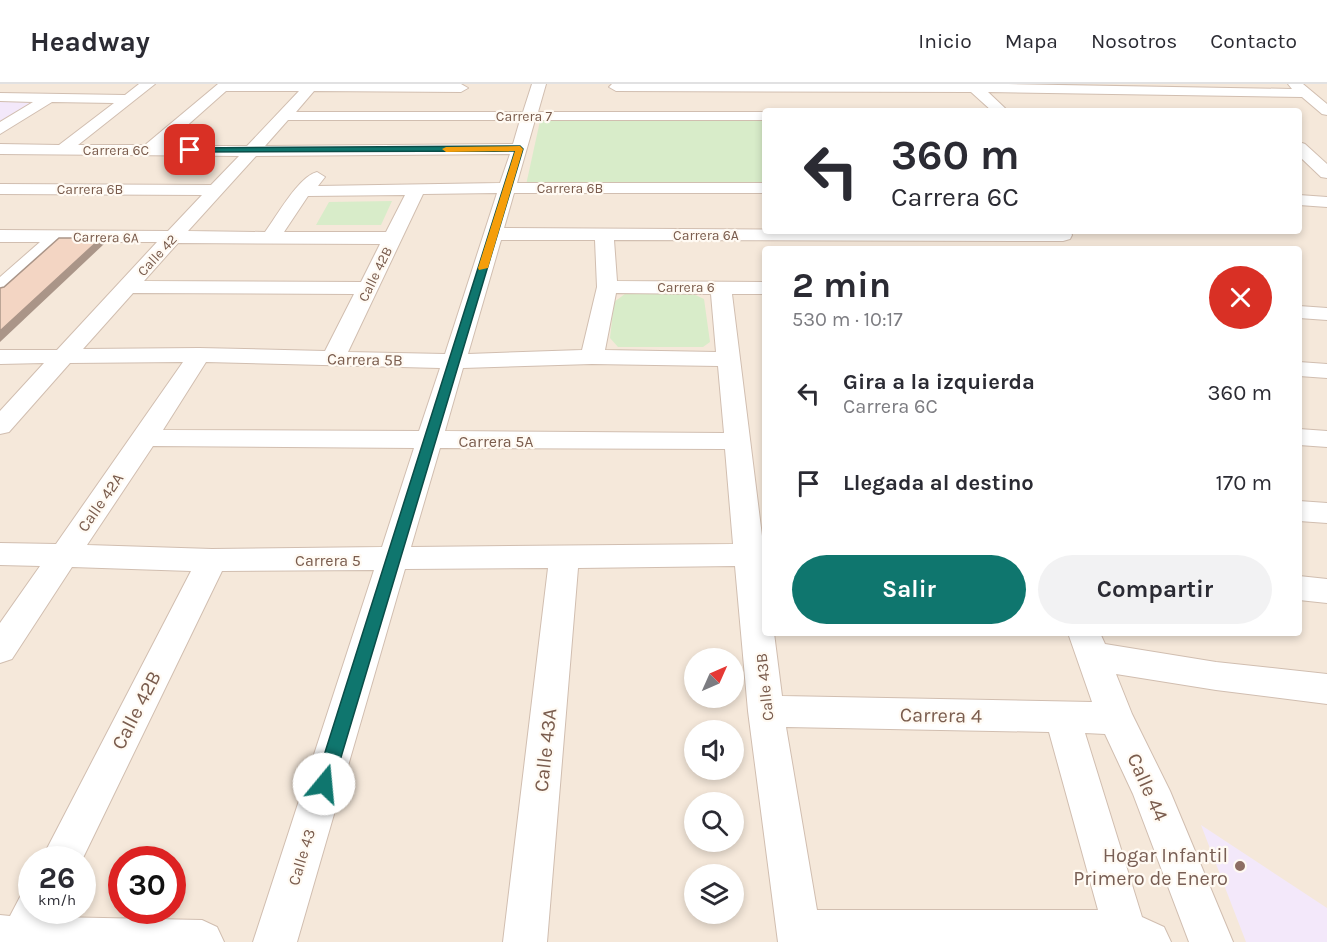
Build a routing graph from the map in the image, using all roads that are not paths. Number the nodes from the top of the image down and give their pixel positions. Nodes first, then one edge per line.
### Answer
1 (33, 84) edge
2 (148, 84) edge
3 (539, 84) edge
4 (225, 85) edge
5 (781, 85) edge
6 (861, 85) edge
7 (939, 85) edge
8 (312, 86) edge
9 (397, 86) edge
10 (462, 86) edge
11 (616, 86) edge
12 (700, 86) edge
13 (999, 86) edge
14 (974, 87) junction
15 (1132, 87) edge
16 (1235, 88) edge
17 (1301, 88) edge
18 (6, 97) edge
19 (50, 97) junction
20 (128, 99) junction
21 (786, 103) dead end
22 (1149, 104) dead end
23 (1254, 105) dead end
24 (998, 108) edge
25 (1327, 111) edge
26 (611, 115) junction
27 (284, 116) junction
28 (447, 116) junction
29 (530, 116) junction
30 (762, 116) edge
31 (1308, 118) dead end
32 (1327, 119) edge
33 (0, 129) edge
34 (0, 149) edge
35 (520, 149) junction
36 (62, 150) junction
37 (149, 150) junction
38 (344, 150) junction
39 (1302, 150) edge
40 (252, 151) junction
41 (1327, 173) edge
42 (507, 188) junction
43 (762, 188) edge
44 (417, 189) junction
45 (216, 190) junction
46 (3, 191) edge
47 (303, 192) junction
48 (1302, 200) edge
49 (1327, 202) edge
50 (494, 234) junction
51 (604, 235) junction
52 (0, 236) edge
53 (58, 236) junction
54 (271, 237) junction
55 (172, 238) junction
56 (392, 238) junction
57 (825, 238) edge
58 (1062, 238) edge
59 (127, 287) junction
60 (607, 287) junction
61 (721, 287) junction
62 (0, 288) edge
63 (368, 288) junction
64 (762, 288) edge
65 (1302, 312) edge
66 (1327, 314) edge
67 (199, 355) junction
68 (64, 356) junction
69 (0, 357) edge
70 (592, 357) junction
71 (333, 358) junction
72 (729, 359) junction
73 (454, 361) junction
74 (1302, 369) edge
75 (1327, 371) edge
76 (0, 426) edge
77 (1302, 437) edge
78 (145, 438) junction
79 (1327, 439) edge
80 (430, 441) junction
81 (738, 441) junction
82 (1302, 511) edge
83 (1327, 513) edge
84 (0, 554) edge
85 (758, 555) edge
86 (62, 557) junction
87 (564, 558) junction
88 (212, 560) junction
89 (393, 560) junction
90 (1302, 588) edge
91 (1327, 591) edge
92 (762, 633) edge
93 (762, 636) edge
94 (1088, 644) edge
95 (0, 649) edge
96 (1327, 689) edge
97 (766, 711) junction
98 (1063, 718) junction
99 (1116, 718) junction
100 (68, 846) edge
101 (19, 928) edge
102 (1137, 936) edge
103 (800, 937) edge
104 (202, 942) edge
105 (275, 942) edge
106 (525, 942) edge
107 (1211, 942) edge

1 - 18 street
2 - 20 street
3 - 29 street, Calle 43
4 - 8 street
4 - 37 street
5 - 6 street
5 - 12 street
5 - 21 street
6 - 7 street
7 - 14 street
8 - 9 street
8 - 27 street, Calle 42
9 - 10 street
10 - 28 street
11 - 12 street
11 - 26 street
13 - 14 street
13 - 15 street
14 - 24 street
15 - 16 street
15 - 22 street
16 - 17 street
16 - 23 street
17 - 25 street
18 - 19 street
19 - 20 street
19 - 33 street
20 - 36 street
26 - 29 street, Carrera 7
26 - 30 street, Carrera 7
27 - 28 street, Carrera 7
27 - 40 street, Calle 42
28 - 29 street, Carrera 7
29 - 35 street, Calle 43
31 - 32 street
34 - 36 street, Carrera 6C
35 - 38 street, Carrera 6C
35 - 42 street, Calle 43
36 - 37 street, Carrera 6C
37 - 40 street, Carrera 6C
38 - 40 street, Carrera 6C
38 - 47 street
39 - 41 street
40 - 45 street, Calle 42
42 - 43 street, Carrera 6B
42 - 44 street, Carrera 6B
42 - 50 street, Calle 43
44 - 47 street, Carrera 6B
44 - 56 street, Calle 42B
45 - 46 street, Carrera 6B
45 - 55 street, Calle 42
47 - 54 street
48 - 49 street
50 - 51 street, Carrera 6A
50 - 73 street, Calle 43
51 - 57 street, Carrera 6A
51 - 60 street
52 - 53 street, Carrera 6A
53 - 55 street, Carrera 6A
53 - 62 street
54 - 55 street, Carrera 6A
54 - 56 street, Carrera 6A
55 - 59 street, Calle 42
56 - 63 street, Calle 42B
57 - 58 street, Carrera 6A
59 - 63 street
59 - 68 street, Calle 42
60 - 61 street, Carrera 6
60 - 70 street
61 - 64 street, Carrera 6
61 - 72 street, Calle 43B
63 - 71 street, Calle 42B
65 - 66 street
67 - 68 street, Carrera 5B
67 - 71 street, Carrera 5B
67 - 78 street, Calle 42A
68 - 69 street, Carrera 5B
68 - 76 street, Calle 42
70 - 72 street, Carrera 5B
70 - 73 street, Carrera 5B
71 - 73 street, Carrera 5B
72 - 81 street, Calle 43B
73 - 80 street, Calle 43
74 - 75 street
77 - 79 street
78 - 80 street, Carrera 5A
78 - 86 street, Calle 42A
80 - 81 street, Carrera 5A
80 - 89 street, Calle 43
81 - 85 street, Calle 43B
82 - 83 street
84 - 86 street, Carrera 5
85 - 87 street, Carrera 5
85 - 92 street, Calle 43B
86 - 88 street, Carrera 5
86 - 95 street, Calle 42A
87 - 89 street, Carrera 5
87 - 106 street, Calle 43A
88 - 89 street, Carrera 5
88 - 100 street, Calle 42B
89 - 105 street, Calle 43
90 - 91 street
93 - 97 street, Calle 43B
94 - 96 street
94 - 99 street, Calle 44
97 - 98 street, Carrera 4
97 - 103 street, Calle 43B
98 - 99 street, Carrera 4
98 - 102 street
99 - 107 street, Calle 44
101 - 104 street
102 - 103 street

